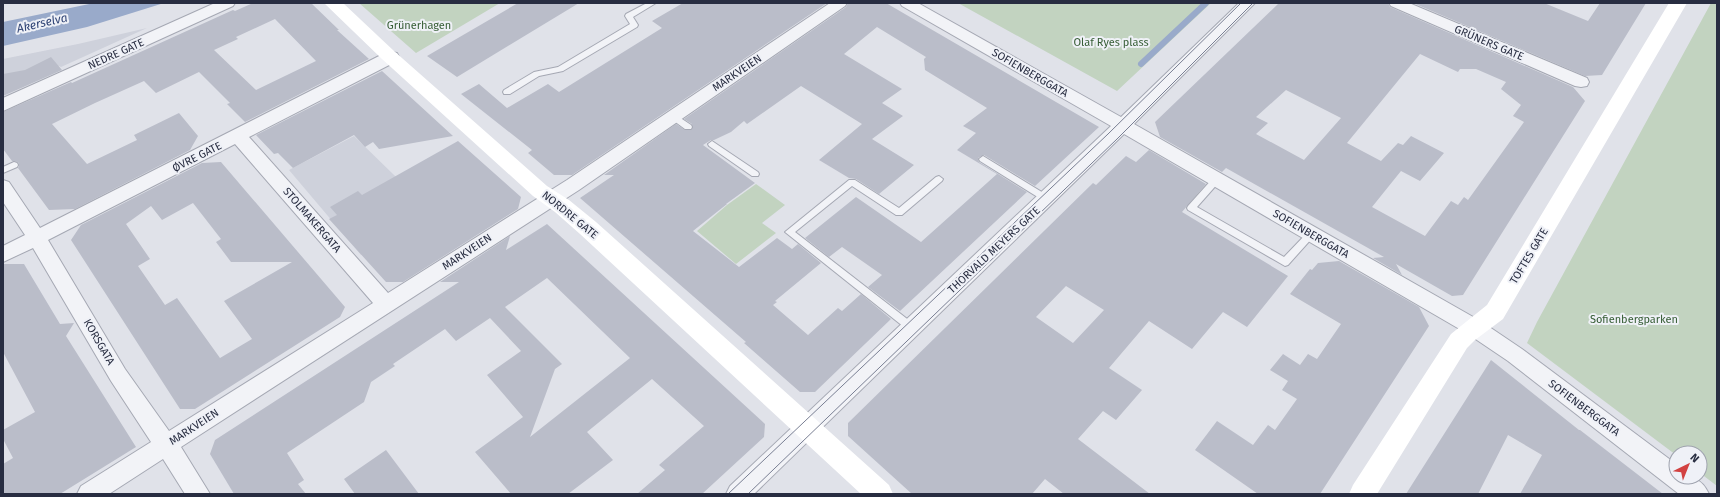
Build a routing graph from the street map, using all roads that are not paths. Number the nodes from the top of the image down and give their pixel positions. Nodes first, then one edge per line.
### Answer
1 (228, 3) edge
2 (333, 3) edge
3 (652, 3) edge
4 (840, 3) edge
5 (907, 3) edge
6 (1248, 3) edge
7 (1396, 3) edge
8 (1678, 3) edge
9 (391, 57) junction
10 (1581, 82) dead end
11 (507, 92) dead end
12 (3, 105) edge
13 (673, 116) junction
14 (1123, 126) junction
15 (688, 127) dead end
16 (238, 136) junction
17 (712, 144) dead end
18 (983, 159) dead end
19 (14, 165) dead end
20 (3, 170) edge
21 (755, 174) dead end
22 (939, 179) dead end
23 (1217, 179) junction
24 (3, 187) edge
25 (551, 199) junction
26 (1047, 199) junction
27 (1311, 234) junction
28 (37, 238) junction
29 (3, 255) edge
30 (386, 304) junction
31 (912, 328) junction
32 (1475, 328) junction
33 (807, 428) junction
34 (166, 445) junction
35 (89, 494) edge
36 (198, 494) edge
37 (738, 494) edge
38 (880, 494) edge
39 (1362, 494) edge
40 (1696, 494) edge

1 - 12 street, NEDRE GATE
2 - 9 street, NORDRE GATE
3 - 11 lane
4 - 13 street, MARKVEIEN
5 - 14 street, SOFIENBERGGATA
6 - 14 street, THORVALD MEYERS GATE
7 - 10 street, GRÜNERS GATE
8 - 32 street, TOFTES GATE
9 - 16 street, ØVRE GATE
9 - 25 street, NORDRE GATE
13 - 15 lane
13 - 25 street, MARKVEIEN
14 - 23 street, SOFIENBERGGATA
14 - 26 street, THORVALD MEYERS GATE
16 - 28 street, ØVRE GATE
16 - 30 street, STOLMAKERGATA
17 - 21 lane
18 - 26 lane
19 - 20 lane
22 - 31 lane
23 - 27 street, SOFIENBERGGATA
23 - 27 lane
24 - 28 street, KORSGATA
25 - 30 street, MARKVEIEN
25 - 33 street, NORDRE GATE
26 - 31 street, THORVALD MEYERS GATE
27 - 32 street, SOFIENBERGGATA
28 - 29 street, ØVRE GATE
28 - 34 street, KORSGATA
30 - 34 street, MARKVEIEN
31 - 33 street, THORVALD MEYERS GATE
32 - 39 street, TOFTES GATE
32 - 40 street, SOFIENBERGGATA
33 - 37 street, THORVALD MEYERS GATE
33 - 38 street, NORDRE GATE
34 - 35 street, MARKVEIEN
34 - 36 street, KORSGATA

